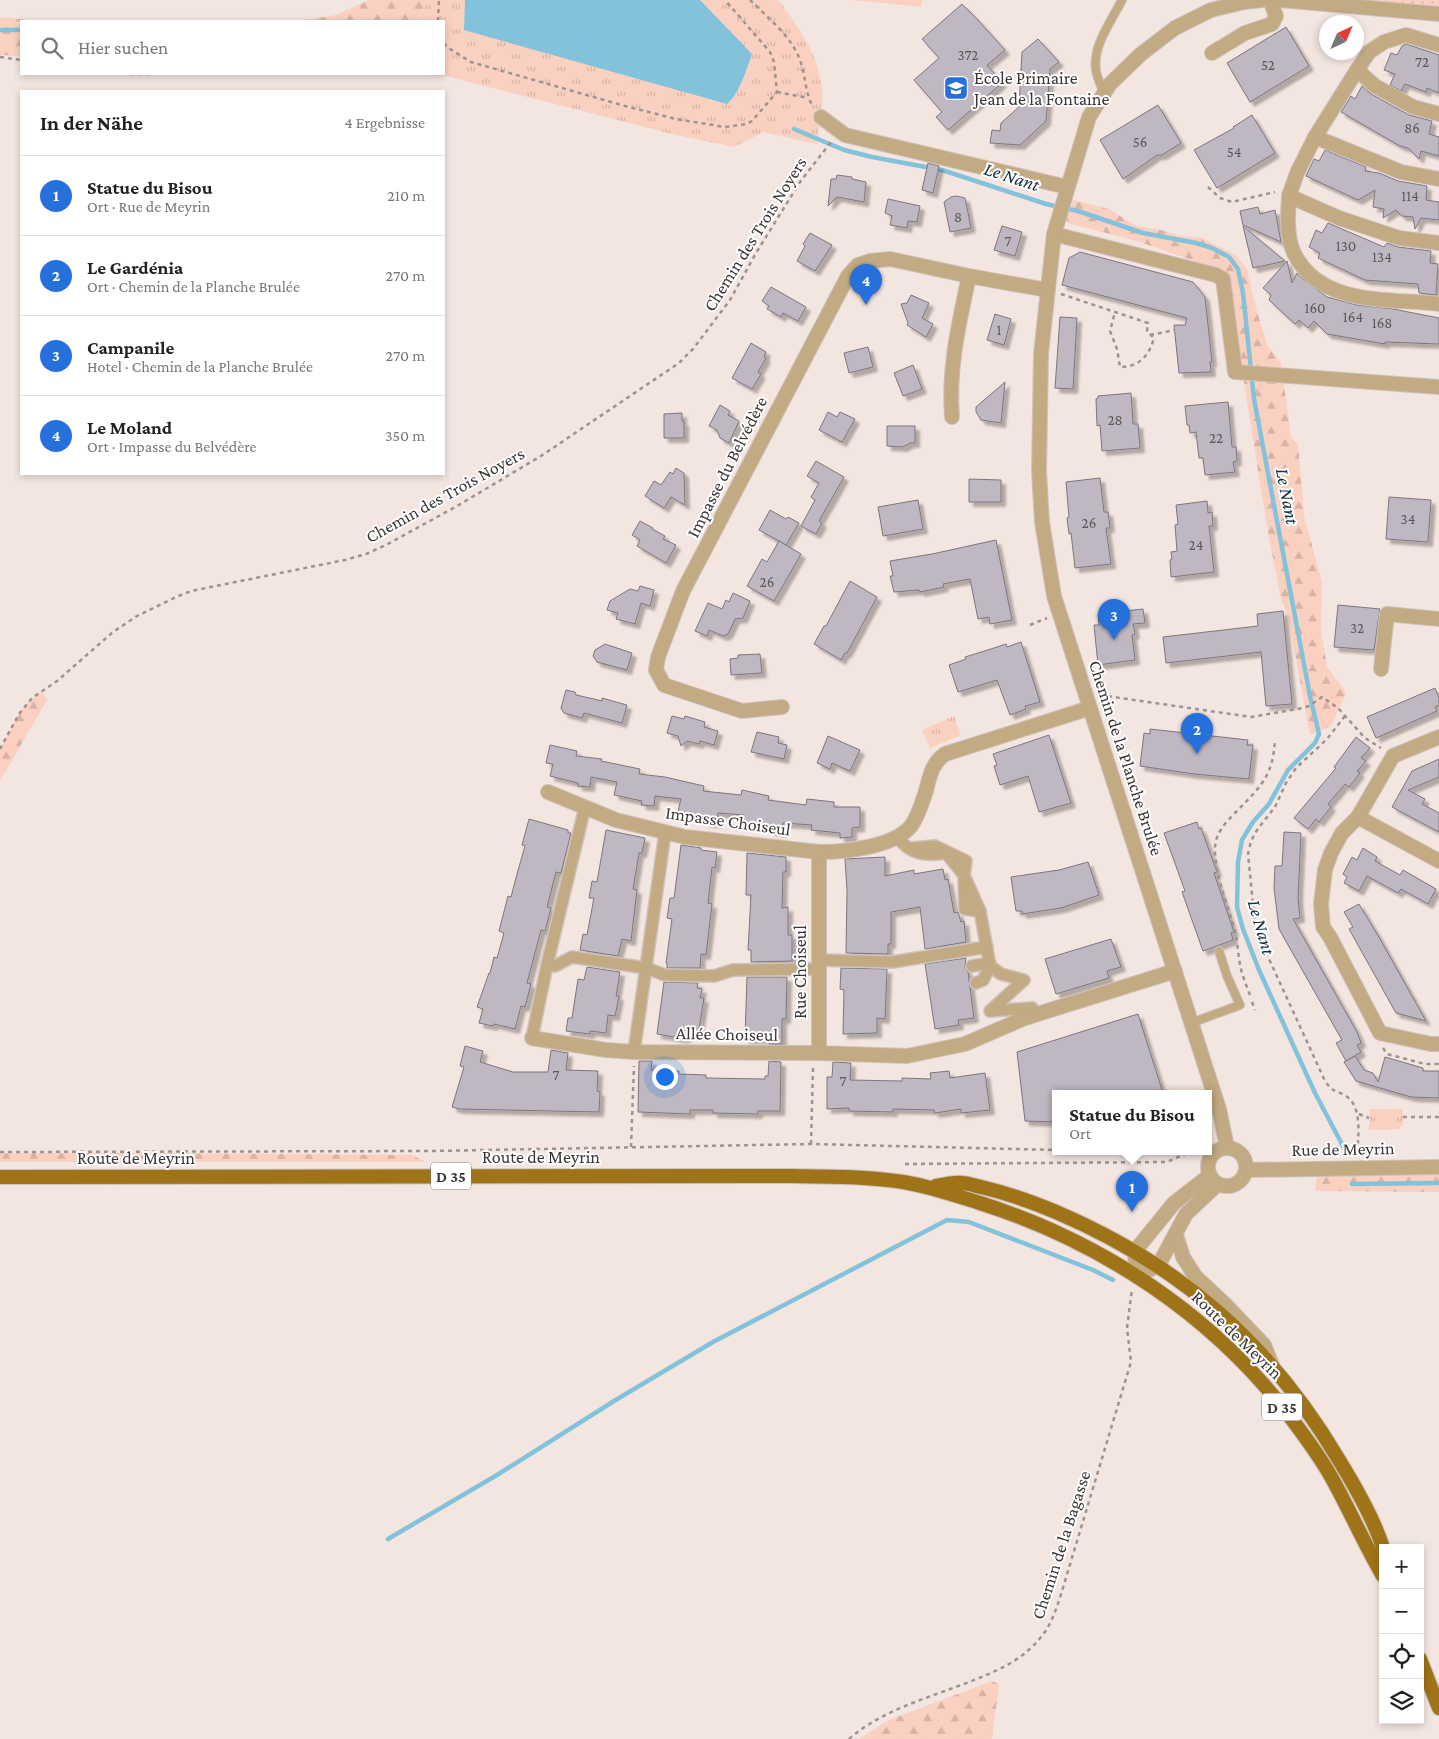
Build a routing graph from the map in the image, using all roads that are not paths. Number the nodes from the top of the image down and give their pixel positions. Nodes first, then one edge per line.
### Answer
1 (1122, 0) edge
2 (1263, 0) edge
3 (1270, 0) edge
4 (1280, 0) edge
5 (1244, 1) edge
6 (1439, 14) edge
7 (1439, 45) edge
8 (1212, 53) dead end
9 (1356, 70) junction
10 (1104, 93) junction
11 (1439, 114) edge
12 (821, 117) road end
13 (1315, 137) junction
14 (1439, 179) edge
15 (1066, 192) junction
16 (1289, 196) junction
17 (1054, 234) junction
18 (1439, 243) edge
19 (969, 276) junction
20 (1047, 290) junction
21 (1439, 304) edge
22 (1439, 387) edge
23 (952, 418) dead end
24 (1439, 619) edge
25 (1381, 668) dead end
26 (1088, 701) junction
27 (782, 706) dead end
28 (1439, 737) edge
29 (548, 792) dead end
30 (585, 807) junction
31 (1358, 817) junction
32 (666, 833) junction
33 (902, 843) junction
34 (820, 852) junction
35 (1439, 861) edge
36 (952, 872) dead end
37 (964, 875) junction
38 (987, 947) junction
39 (1219, 951) dead end
40 (990, 964) junction
41 (819, 965) junction
42 (547, 966) junction
43 (972, 966) dead end
44 (646, 968) junction
45 (1175, 971) junction
46 (1000, 974) junction
47 (1035, 1016) junction
48 (1191, 1023) junction
49 (532, 1038) joint
50 (1439, 1044) edge
51 (634, 1052) junction
52 (816, 1054) junction
53 (1221, 1150) junction
54 (1439, 1166) edge
55 (1247, 1170) junction
56 (0, 1177) edge
57 (1214, 1180) junction
58 (930, 1187) junction
59 (1176, 1235) junction
60 (1135, 1251) junction
61 (1158, 1266) junction
62 (1136, 1276) junction
63 (1272, 1366) junction
64 (1381, 1544) edge
65 (1379, 1568) edge
66 (1424, 1669) edge
67 (1439, 1708) edge

1 - 10 lane
2 - 5 street, Chemin de la Planche Brulée
3 - 8 street
4 - 6 street
5 - 10 street, Chemin de la Planche Brulée
7 - 9 street
9 - 11 street
9 - 13 street
10 - 15 street, Chemin de la Planche Brulée
12 - 15 street
13 - 14 street
13 - 16 street
15 - 17 street, Chemin de la Planche Brulée
16 - 18 street
16 - 21 street
17 - 20 street, Chemin de la Planche Brulée
17 - 22 street
19 - 20 street, Impasse du Belvédère
19 - 23 street
19 - 27 street, Impasse du Belvédère
20 - 26 street, Chemin de la Planche Brulée
24 - 25 street
26 - 33 street
26 - 45 street, Chemin de la Planche Brulée
28 - 31 street
29 - 30 street, Impasse Choiseul
30 - 32 street, Impasse Choiseul
30 - 42 street, Allée Choiseul
31 - 35 street
31 - 50 street
32 - 34 street, Impasse Choiseul
32 - 44 street
33 - 34 street
33 - 37 street
34 - 41 street, Rue Choiseul
36 - 37 street
37 - 38 street
38 - 40 street
38 - 41 street
39 - 48 lane
40 - 43 street
40 - 46 street
40 - 46 street
41 - 44 street
41 - 52 street, Rue Choiseul
42 - 44 street
42 - 49 street, Allée Choiseul
44 - 51 street
45 - 47 street
45 - 48 street, Chemin de la Planche Brulée
46 - 47 street
47 - 52 street
48 - 53 street, Chemin de la Planche Brulée
49 - 51 street, Allée Choiseul
51 - 52 street, Allée Choiseul
53 - 55 street
53 - 57 street
54 - 55 street, Rue de Meyrin
55 - 57 street
56 - 58 main road, Route de Meyrin / D 35
57 - 59 street
57 - 60 street
58 - 60 main road, Route de Meyrin / D 35
58 - 62 main road, Route de Meyrin / D 35
59 - 61 street
59 - 63 street
60 - 61 main road, Route de Meyrin / D 35
60 - 62 street
61 - 62 street
61 - 63 main road, Route de Meyrin / D 35
62 - 65 main road, Route de Meyrin / D 35
63 - 64 main road, Route de Meyrin / D 35
66 - 67 main road

